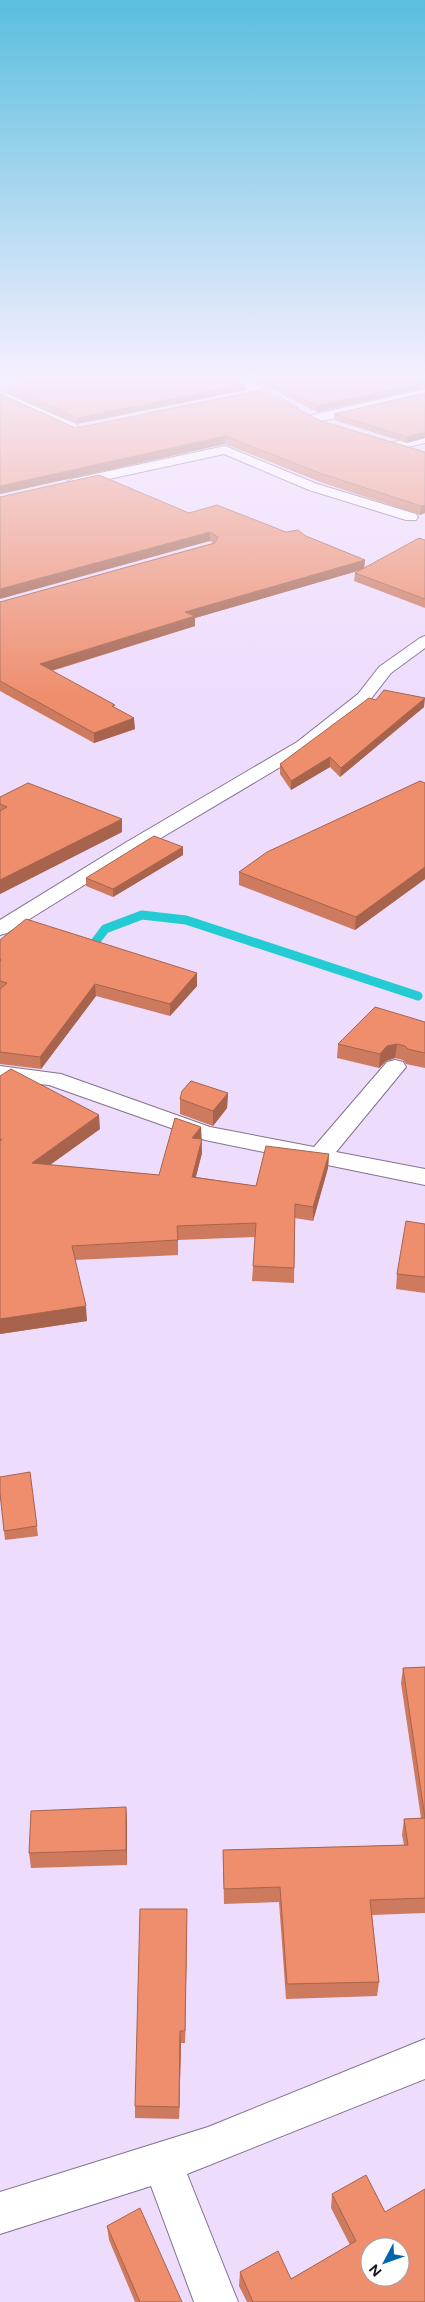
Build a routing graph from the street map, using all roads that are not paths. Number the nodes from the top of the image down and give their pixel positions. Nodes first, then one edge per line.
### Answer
1 (79, 482) edge
2 (302, 482) edge
3 (63, 486) edge
4 (411, 517) edge
5 (425, 641) edge
6 (0, 929) edge
7 (395, 1067) dead end
8 (0, 1073) edge
9 (319, 1156) junction
10 (425, 1177) edge
11 (425, 2059) edge
12 (162, 2162) junction
13 (0, 2213) edge
14 (216, 2302) edge

1 - 3 lane
2 - 4 lane
5 - 6 lane
7 - 9 lane
8 - 9 lane
9 - 10 lane
11 - 12 lane
12 - 13 lane
12 - 14 lane

